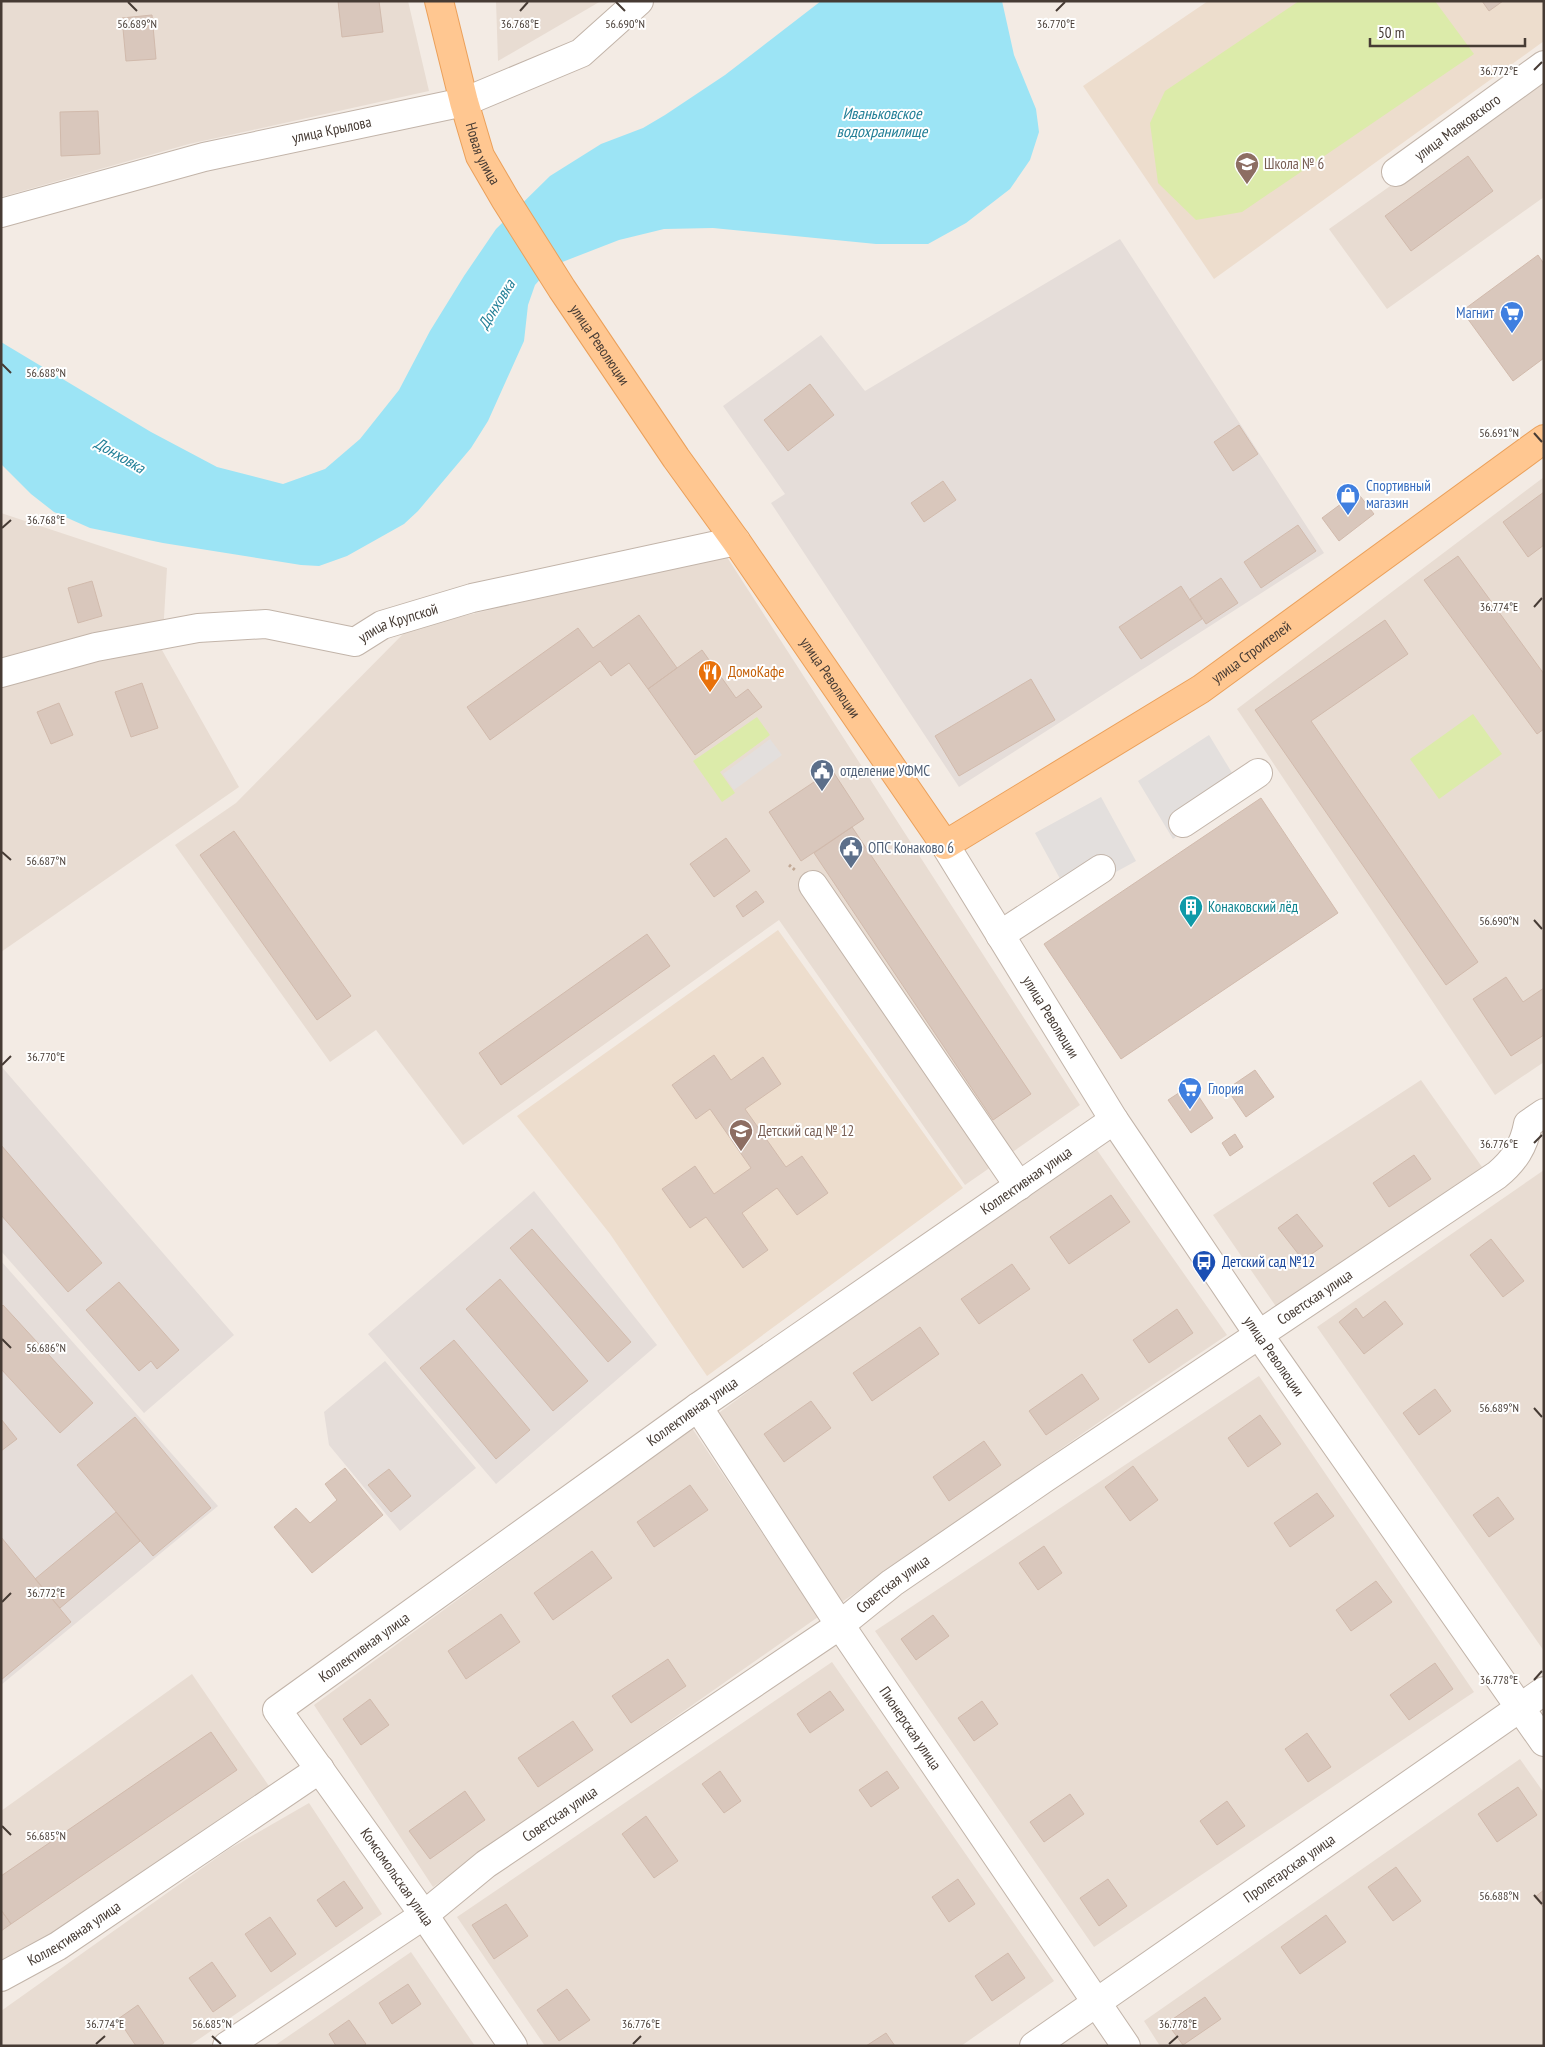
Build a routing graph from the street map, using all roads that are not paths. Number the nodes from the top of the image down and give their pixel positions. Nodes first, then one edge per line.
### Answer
1 (439, 1) edge
2 (639, 1) edge
3 (1544, 65) edge
4 (464, 102) junction
5 (1396, 172) dead end
6 (1, 213) edge
7 (562, 289) joint
8 (1544, 439) edge
9 (736, 541) junction
10 (1, 673) edge
11 (1258, 773) dead end
12 (1184, 823) dead end
13 (945, 845) junction
14 (1101, 869) dead end
15 (813, 885) dead end
16 (1000, 935) junction
17 (1544, 1113) edge
18 (1114, 1120) junction
19 (1019, 1186) junction
20 (1259, 1334) junction
21 (698, 1407) junction
22 (840, 1625) junction
23 (1544, 1690) edge
24 (1519, 1708) junction
25 (277, 1710) joint
26 (1544, 1742) edge
27 (320, 1769) junction
28 (424, 1915) junction
29 (1, 1977) edge
30 (1097, 2003) junction
31 (227, 2046) edge
32 (513, 2046) edge
33 (1034, 2046) edge
34 (1126, 2046) edge

1 - 4 main road, Новая улица
2 - 4 street, улица Крылова
3 - 5 street, улица Маяковского
4 - 6 street, улица Крылова
4 - 7 main road, Новая улица
7 - 9 main road, улица Революции
8 - 13 main road, улица Строителей
9 - 10 street, улица Крупской
9 - 13 main road, улица Революции
11 - 12 street
13 - 16 street, улица Революции
14 - 16 street
15 - 19 street
16 - 18 street, улица Революции
17 - 20 street, Советская улица
18 - 19 street, Коллективная улица
18 - 20 street, улица Революции
19 - 21 street, Коллективная улица
20 - 22 street, Советская улица
20 - 24 street, улица Революции
21 - 22 street, Пионерская улица
21 - 25 street, Коллективная улица
22 - 28 street, Советская улица
22 - 30 street, Пионерская улица
23 - 24 street, Пролетарская улица
24 - 26 street, улица Революции
24 - 30 street, Пролетарская улица
25 - 27 street, Комсомольская улица
27 - 28 street, Комсомольская улица
27 - 29 street, Коллективная улица
28 - 31 street, Советская улица
28 - 32 street, Комсомольская улица
30 - 33 street, Пролетарская улица
30 - 34 street, Пионерская улица

